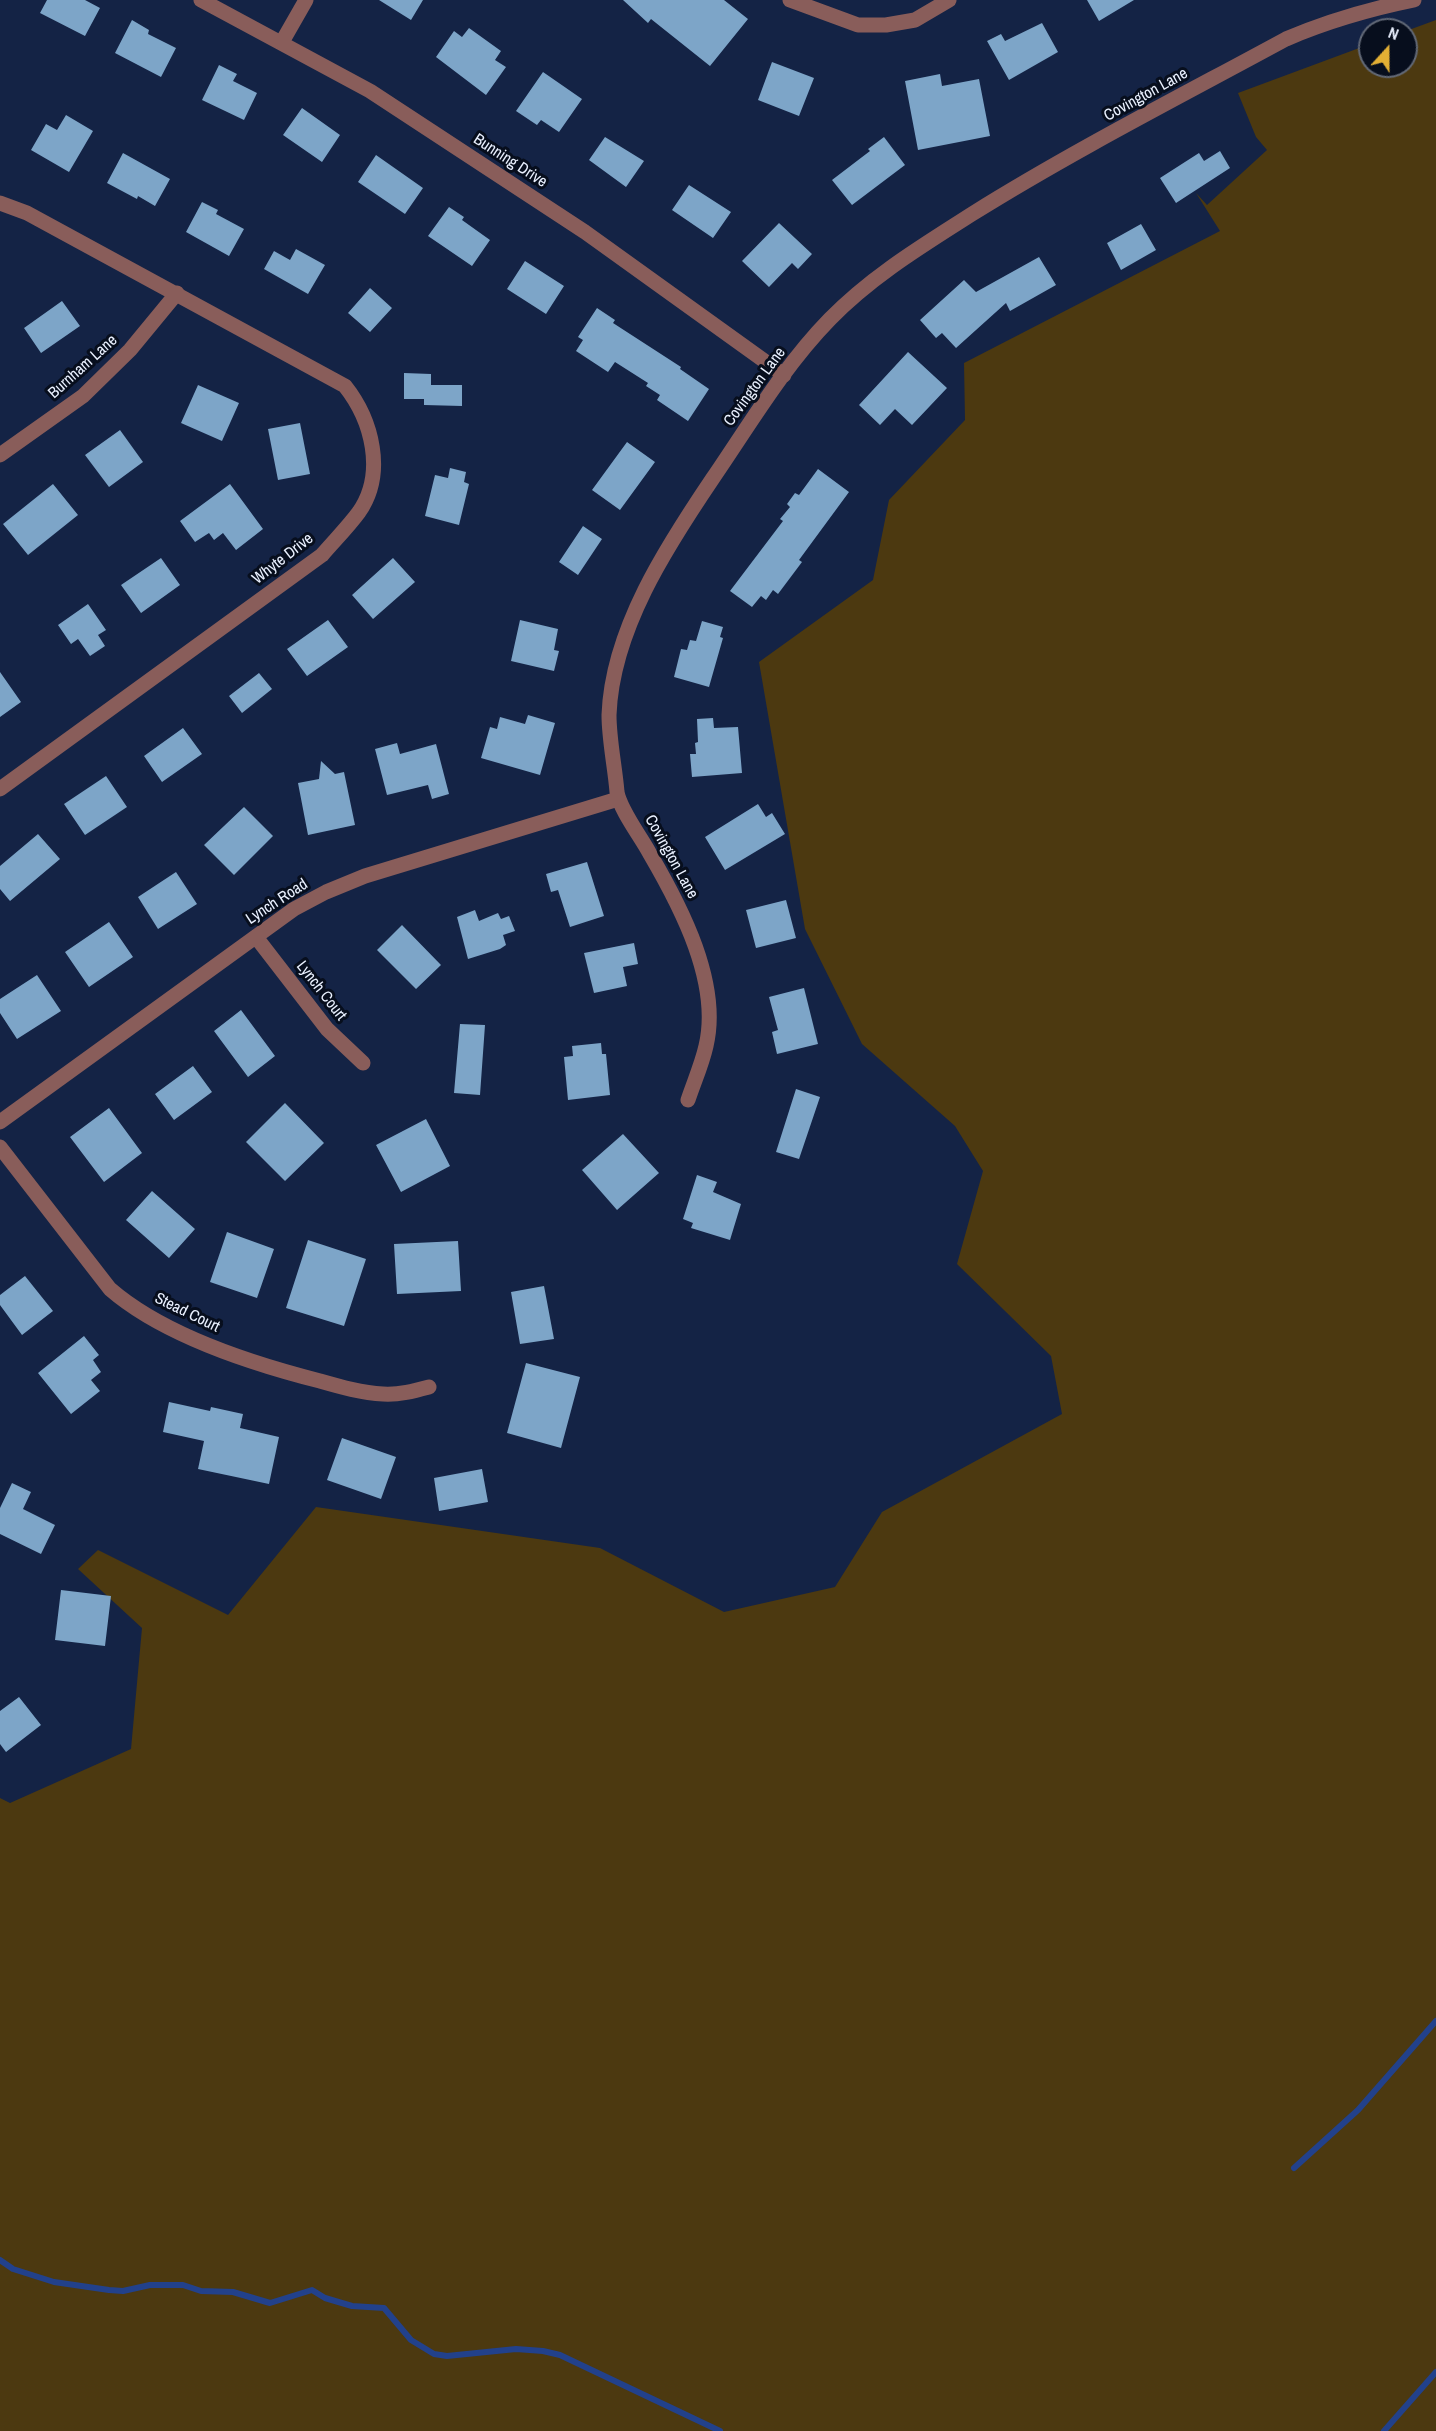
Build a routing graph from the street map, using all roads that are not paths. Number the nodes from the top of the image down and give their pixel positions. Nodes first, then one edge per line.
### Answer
1 (201, 0) edge
2 (306, 0) edge
3 (790, 0) edge
4 (949, 0) edge
5 (1414, 0) edge
6 (282, 42) junction
7 (0, 203) edge
8 (177, 293) junction
9 (784, 375) junction
10 (0, 456) edge
11 (0, 789) edge
12 (618, 799) junction
13 (256, 937) junction
14 (363, 1063) dead end
15 (688, 1100) dead end
16 (0, 1122) edge
17 (0, 1147) edge
18 (429, 1387) dead end

1 - 6 street, Bunning Drive
2 - 6 street
3 - 4 street
5 - 9 street, Covington Lane
6 - 9 street, Bunning Drive
7 - 8 street, Whyte Drive
8 - 10 street, Burnham Lane
8 - 11 street, Whyte Drive
9 - 12 street, Covington Lane
12 - 13 street, Lynch Road
12 - 15 street, Covington Lane
13 - 14 street, Lynch Court
13 - 16 street, Lynch Road
17 - 18 street, Stead Court

